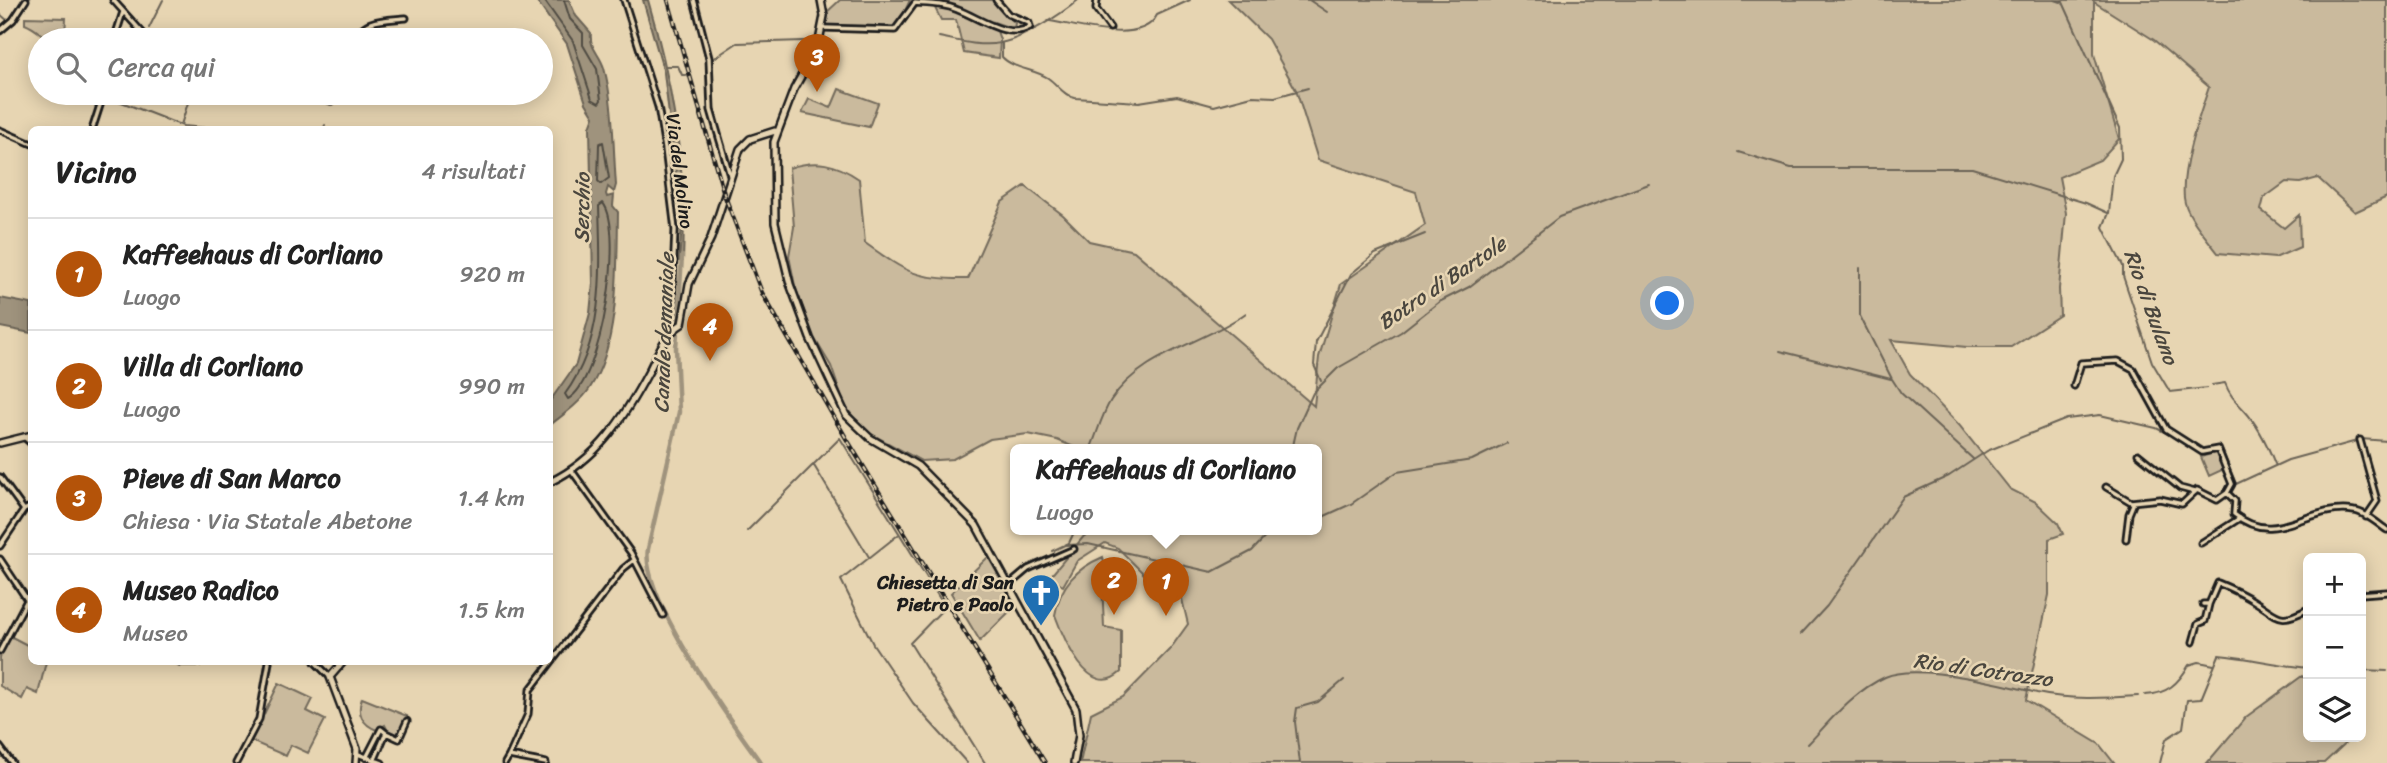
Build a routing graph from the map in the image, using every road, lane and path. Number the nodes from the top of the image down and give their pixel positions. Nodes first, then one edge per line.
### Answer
1 (18, 0) edge
2 (113, 0) edge
3 (625, 0) edge
4 (694, 0) edge
5 (821, 0) edge
6 (996, 0) edge
7 (1097, 0) edge
8 (25, 2) edge
9 (124, 12) junction
10 (406, 18) dead end
11 (118, 28) edge
12 (138, 28) edge
13 (362, 28) edge
14 (823, 28) junction
15 (1110, 29) dead end
16 (0, 31) edge
17 (100, 105) edge
18 (93, 126) edge
19 (0, 130) edge
20 (775, 131) junction
21 (28, 142) edge
22 (730, 175) junction
23 (675, 328) junction
24 (2074, 386) dead end
25 (28, 436) edge
26 (24, 437) junction
27 (28, 440) edge
28 (2360, 440) dead end
29 (0, 443) edge
30 (2138, 454) dead end
31 (572, 471) junction
32 (0, 477) edge
33 (553, 480) edge
34 (2106, 487) dead end
35 (2194, 492) junction
36 (2227, 493) junction
37 (2134, 502) junction
38 (28, 508) edge
39 (24, 510) junction
40 (2366, 517) junction
41 (2240, 518) junction
42 (2387, 530) edge
43 (2126, 539) dead end
44 (2201, 543) dead end
45 (0, 545) edge
46 (1074, 550) dead end
47 (0, 559) edge
48 (635, 560) junction
49 (1009, 585) junction
50 (2387, 592) edge
51 (2366, 594) edge
52 (28, 598) edge
53 (28, 603) edge
54 (2203, 604) dead end
55 (2209, 604) junction
56 (2303, 612) edge
57 (663, 615) dead end
58 (2193, 642) dead end
59 (0, 651) edge
60 (553, 660) edge
61 (268, 665) edge
62 (318, 665) edge
63 (340, 665) edge
64 (549, 665) edge
65 (330, 677) junction
66 (407, 721) dead end
67 (386, 733) junction
68 (0, 747) edge
69 (358, 754) junction
70 (509, 756) junction
71 (366, 758) junction
72 (374, 761) junction
73 (12, 763) edge
74 (236, 763) edge
75 (356, 763) edge
76 (382, 763) edge
77 (505, 763) edge
78 (546, 763) edge
79 (1074, 763) edge

1 - 8 street
2 - 9 street
3 - 23 street, Via del Molino
4 - 22 street
5 - 14 main road
6 - 14 street
7 - 15 street
8 - 16 street
9 - 11 street
9 - 12 street
10 - 13 street
14 - 20 main road
17 - 18 street
19 - 21 street
20 - 22 main road
20 - 49 main road
22 - 23 main road
23 - 31 main road
24 - 36 street
25 - 26 main road
26 - 27 street
26 - 29 main road
28 - 40 street
30 - 35 street
31 - 33 main road
31 - 48 street
32 - 39 street
34 - 37 street
35 - 36 street
35 - 37 street
36 - 41 street
37 - 43 street
38 - 39 street
39 - 45 street
40 - 41 street
40 - 42 street
41 - 44 street
46 - 49 street
47 - 52 street
48 - 57 street
48 - 60 street
49 - 79 main road
50 - 51 street
53 - 59 street
54 - 55 street
55 - 56 street
55 - 58 street
61 - 74 street
62 - 65 street
63 - 65 main road
64 - 70 street
65 - 69 main road
66 - 67 street
67 - 71 street
67 - 72 street
68 - 73 street
69 - 71 street
69 - 75 main road
70 - 77 street
70 - 78 street
71 - 72 street
72 - 76 street

